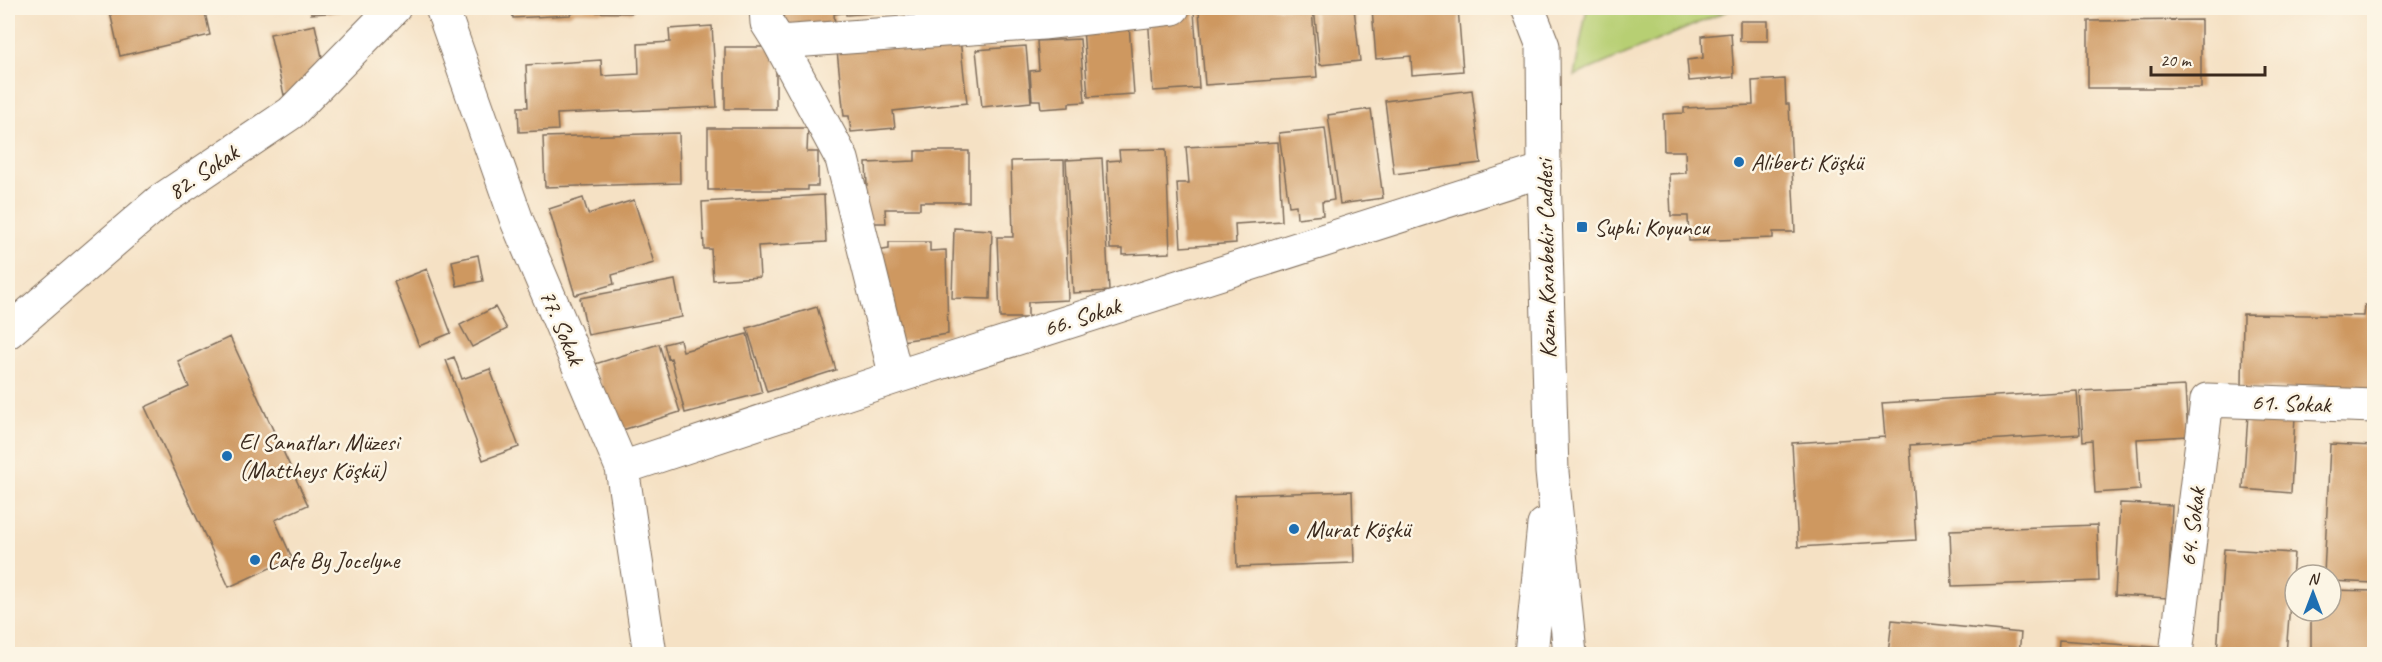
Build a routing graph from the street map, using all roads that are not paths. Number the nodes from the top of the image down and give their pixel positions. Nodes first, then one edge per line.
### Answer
1 (394, 8) edge
2 (442, 8) edge
3 (766, 8) edge
4 (1173, 8) edge
5 (1528, 8) edge
6 (1549, 8) edge
7 (1042, 15) edge
8 (779, 42) junction
9 (1542, 46) junction
10 (1544, 170) junction
11 (8, 332) edge
12 (896, 377) junction
13 (2207, 400) joint
14 (2374, 406) edge
15 (622, 468) junction
16 (1552, 472) junction
17 (650, 654) edge
18 (1531, 654) edge
19 (1570, 654) edge
20 (2176, 654) edge

1 - 11 street, 82. Sokak
2 - 15 street, 77. Sokak
3 - 8 street
4 - 7 street
5 - 9 street, Kazım Karabekir Caddesi
6 - 9 street, Kazım Karabekir Caddesi
7 - 8 street
8 - 12 street
9 - 10 street, Kazım Karabekir Caddesi
10 - 12 street, 66. Sokak
10 - 16 street, Kazım Karabekir Caddesi
12 - 15 street, 66. Sokak
13 - 14 street, 61. Sokak
13 - 20 street, 64. Sokak
15 - 17 street, 77. Sokak
16 - 18 street, Kazım Karabekir Caddesi
16 - 19 street, Kazım Karabekir Caddesi

